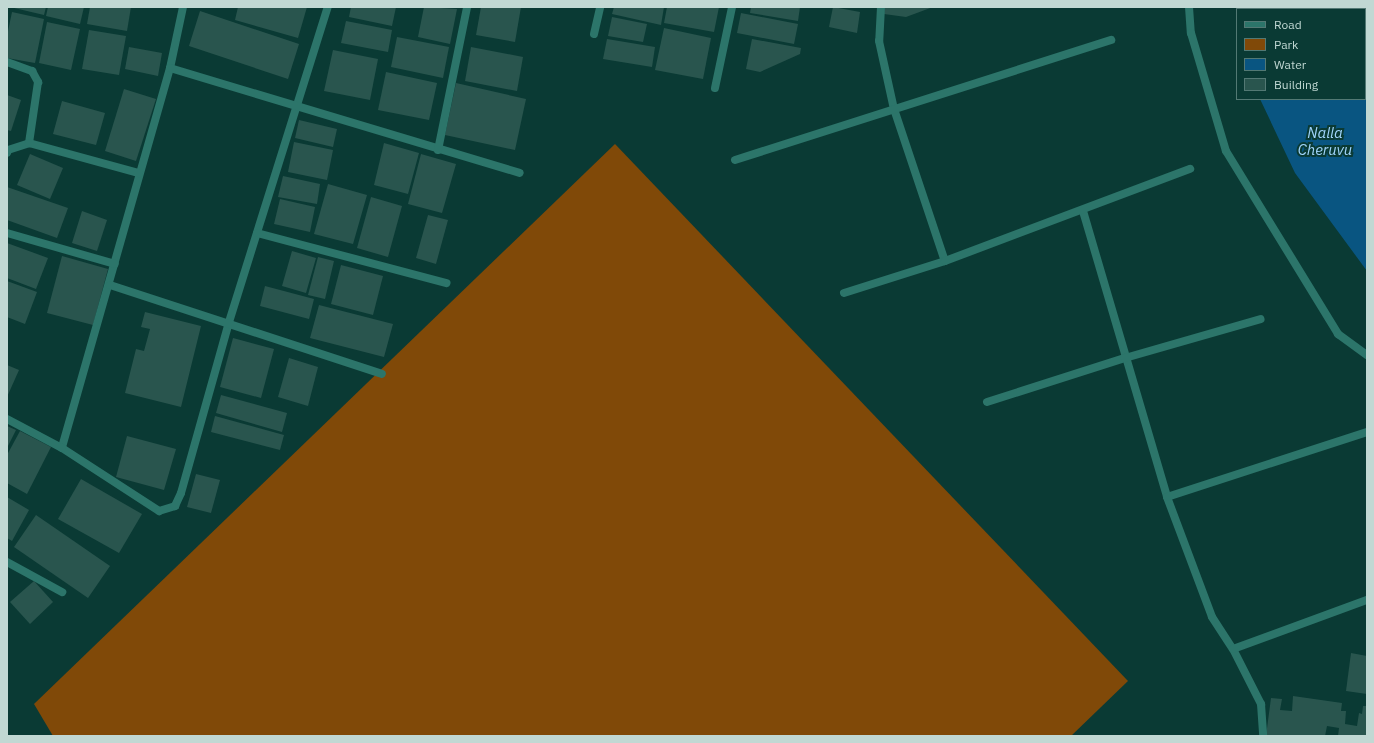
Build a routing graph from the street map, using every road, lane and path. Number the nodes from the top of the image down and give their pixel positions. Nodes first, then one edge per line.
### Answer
1 (183, 7) edge
2 (328, 7) edge
3 (467, 7) edge
4 (600, 7) edge
5 (732, 7) edge
6 (881, 7) edge
7 (1189, 7) edge
8 (594, 34) dead end
9 (1111, 40) dead end
10 (7, 62) edge
11 (170, 68) junction
12 (715, 88) dead end
13 (296, 105) junction
14 (894, 109) junction
15 (29, 143) junction
16 (438, 150) junction
17 (7, 153) edge
18 (735, 160) dead end
19 (1190, 168) dead end
20 (139, 173) junction
21 (520, 173) dead end
22 (1083, 210) junction
23 (257, 233) junction
24 (7, 234) edge
25 (945, 261) junction
26 (115, 264) junction
27 (446, 282) dead end
28 (110, 285) junction
29 (844, 293) dead end
30 (1261, 319) dead end
31 (229, 322) junction
32 (1367, 355) edge
33 (1125, 358) junction
34 (382, 374) dead end
35 (987, 402) dead end
36 (7, 419) edge
37 (1367, 432) edge
38 (62, 448) junction
39 (1167, 497) junction
40 (7, 562) edge
41 (62, 592) dead end
42 (1367, 600) edge
43 (1233, 649) junction
44 (1263, 736) edge

1 - 11 street
2 - 13 street
3 - 16 street
4 - 8 street
5 - 12 street
6 - 14 street
7 - 32 street
9 - 14 street
10 - 15 street
11 - 13 street
11 - 20 street
13 - 16 street
13 - 23 street
14 - 18 street
14 - 25 street
15 - 17 street
15 - 20 street
16 - 21 street
19 - 22 street
20 - 26 street
22 - 25 street
22 - 33 street
23 - 27 street
23 - 31 street
24 - 26 street
25 - 29 street
26 - 28 street
28 - 31 street
28 - 38 street
30 - 33 street
31 - 34 street
31 - 38 street
33 - 35 street
33 - 39 street
36 - 38 street
37 - 39 street
39 - 43 street
40 - 41 street
42 - 43 street
43 - 44 street

